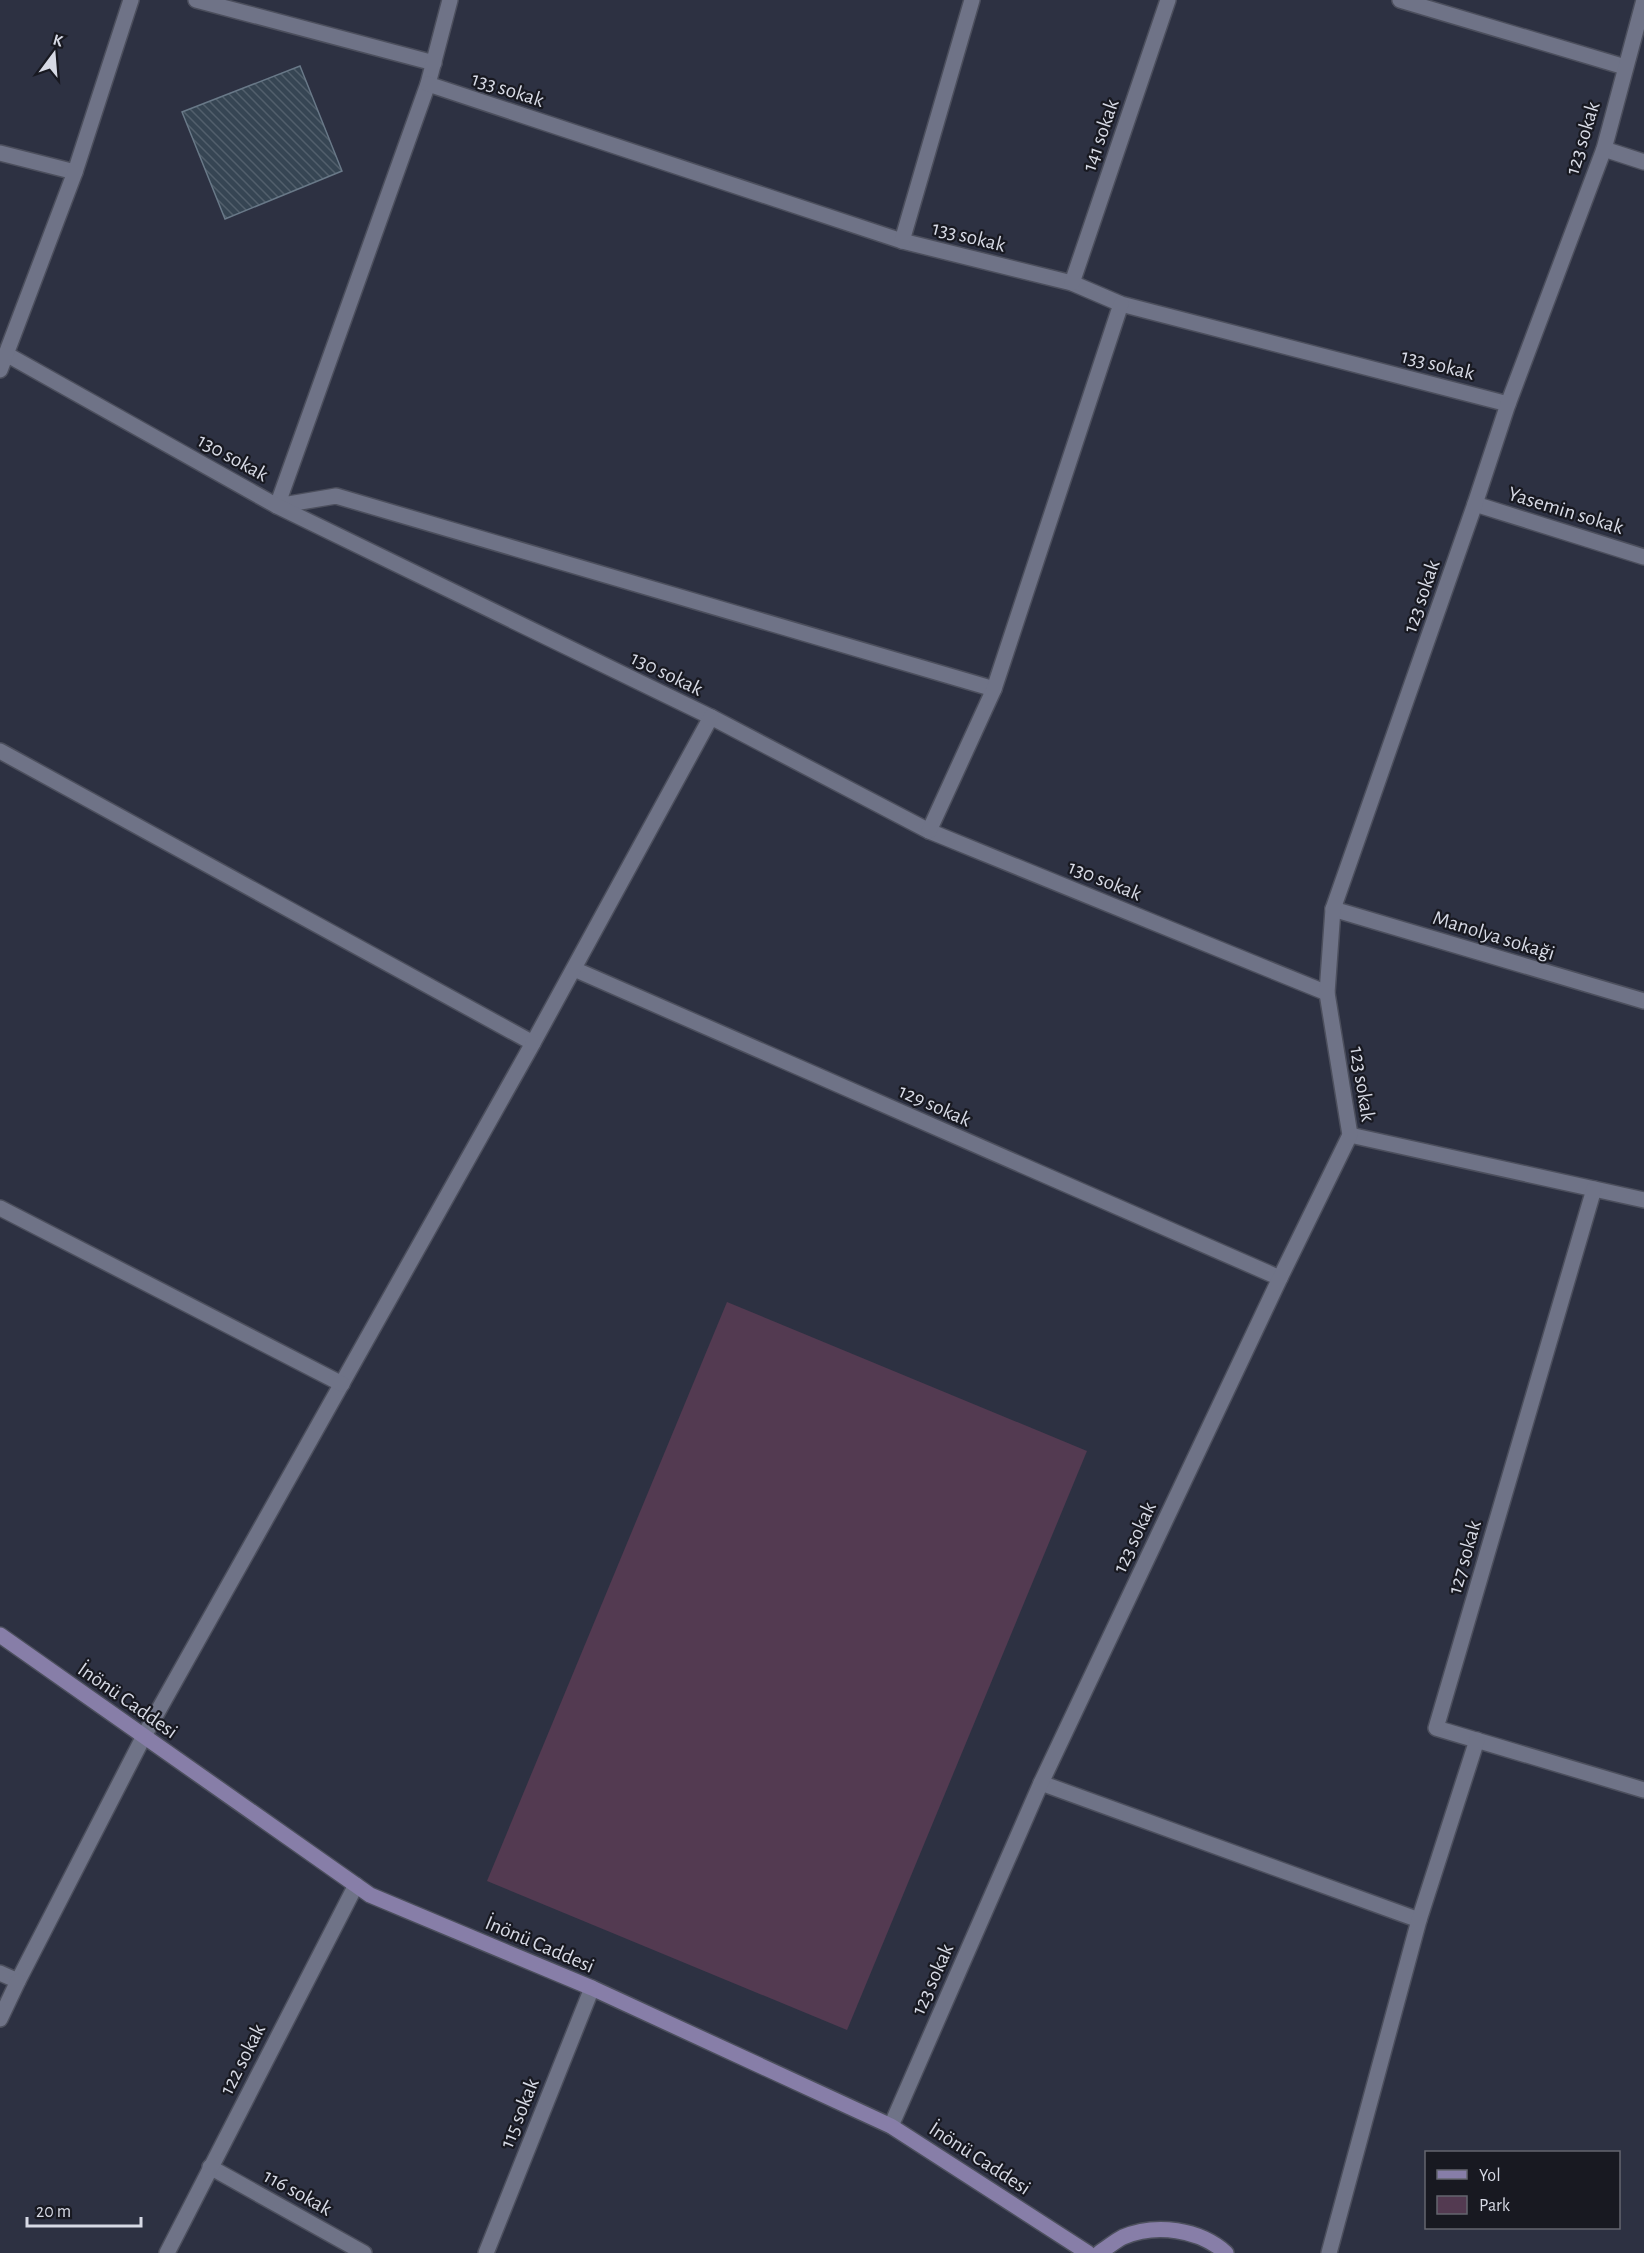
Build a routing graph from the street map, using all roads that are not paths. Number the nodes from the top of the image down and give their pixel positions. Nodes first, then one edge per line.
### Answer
1 (131, 0) edge
2 (196, 0) edge
3 (450, 0) edge
4 (972, 0) edge
5 (1168, 0) edge
6 (1400, 0) edge
7 (1644, 0) edge
8 (434, 63) junction
9 (1625, 66) junction
10 (428, 84) junction
11 (1604, 149) junction
12 (0, 153) edge
13 (1644, 162) edge
14 (75, 172) junction
15 (902, 241) junction
16 (1072, 283) junction
17 (1121, 304) junction
18 (6, 354) junction
19 (0, 370) edge
20 (1508, 404) junction
21 (1475, 504) junction
22 (277, 506) junction
23 (1644, 556) edge
24 (994, 689) junction
25 (711, 717) junction
26 (0, 751) edge
27 (929, 831) junction
28 (1333, 909) junction
29 (574, 969) junction
30 (1327, 993) junction
31 (1644, 1001) edge
32 (533, 1043) junction
33 (1350, 1135) junction
34 (1594, 1189) junction
35 (1644, 1200) edge
36 (0, 1208) edge
37 (1280, 1278) junction
38 (342, 1384) junction
39 (0, 1635) edge
40 (144, 1736) junction
41 (1477, 1740) junction
42 (1041, 1783) junction
43 (1644, 1790) edge
44 (356, 1885) junction
45 (1419, 1920) junction
46 (0, 1973) edge
47 (18, 1981) junction
48 (592, 1988) junction
49 (0, 2019) edge
50 (891, 2126) junction
51 (210, 2167) junction
52 (167, 2253) edge
53 (364, 2253) edge
54 (486, 2253) edge
55 (1088, 2253) edge
56 (1099, 2253) edge
57 (1227, 2253) edge
58 (1329, 2253) edge

1 - 14 street
2 - 8 street
3 - 8 street
4 - 15 street
5 - 16 street, 141 sokak
6 - 9 street
7 - 9 street, 123 sokak
8 - 10 street
9 - 11 street, 123 sokak
10 - 15 street, 133 sokak
10 - 22 street
11 - 13 street
11 - 20 street, 123 sokak
12 - 14 street
14 - 18 street
15 - 16 street, 133 sokak
16 - 17 street, 133 sokak
17 - 20 street, 133 sokak
17 - 24 street
18 - 19 street
18 - 22 street, 130 sokak
20 - 21 street, 123 sokak
21 - 23 street, Yasemin sokak
21 - 28 street, 123 sokak
22 - 24 street
22 - 25 street, 130 sokak
24 - 27 street
25 - 27 street, 130 sokak
25 - 29 street
26 - 32 street
27 - 30 street, 130 sokak
28 - 30 street, 123 sokak
28 - 31 street, Manolya sokaği
29 - 32 street
29 - 37 street, 129 sokak
30 - 33 street, 123 sokak
32 - 38 street
33 - 34 street
33 - 37 street, 123 sokak
34 - 35 street
34 - 41 street, 127 sokak
36 - 38 street
37 - 42 street, 123 sokak
38 - 40 street
39 - 40 main road, İnönü Caddesi
40 - 44 main road, İnönü Caddesi
40 - 47 street
41 - 43 street, 127 sokak
41 - 45 street
42 - 45 street
42 - 50 street, 123 sokak
44 - 48 main road, İnönü Caddesi
44 - 51 street, 122 sokak
45 - 58 street
46 - 47 street
47 - 49 street
48 - 50 main road, İnönü Caddesi
48 - 54 street, 115 sokak
50 - 55 main road, İnönü Caddesi
51 - 52 street, 122 sokak
51 - 53 street, 116 sokak
56 - 57 main road

